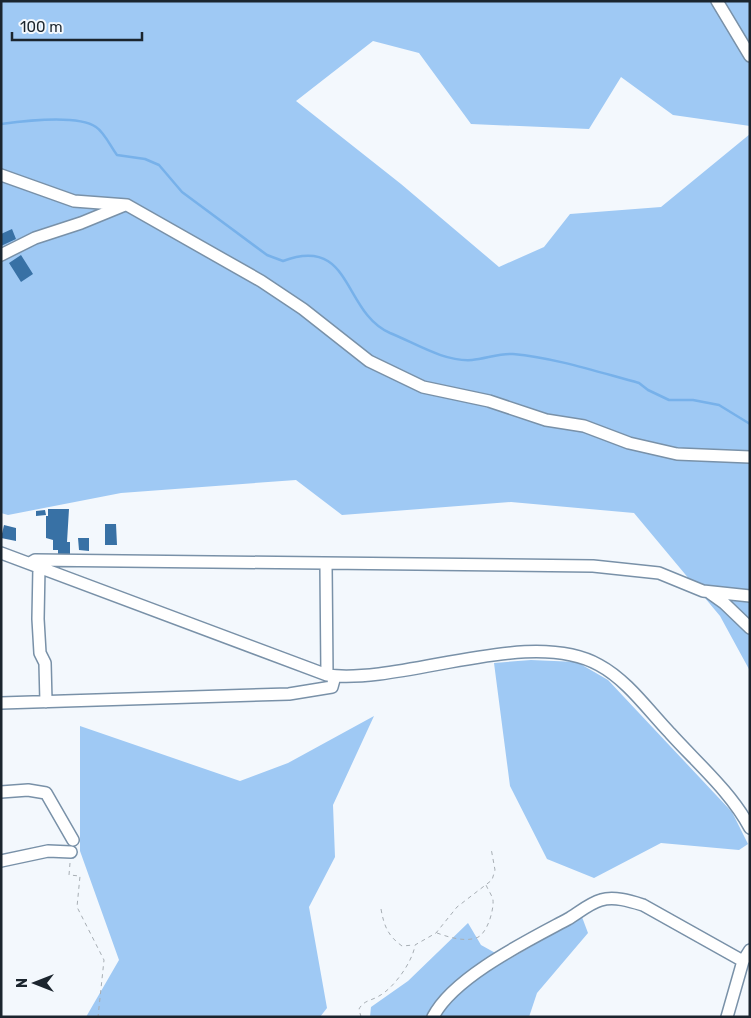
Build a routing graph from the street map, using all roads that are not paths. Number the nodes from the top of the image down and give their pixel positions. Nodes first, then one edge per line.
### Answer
1 (717, 1) edge
2 (750, 56) edge
3 (1, 175) edge
4 (127, 205) junction
5 (1, 255) edge
6 (750, 457) edge
7 (1, 553) edge
8 (34, 565) junction
9 (326, 565) junction
10 (710, 593) junction
11 (750, 596) edge
12 (750, 628) edge
13 (331, 676) junction
14 (46, 702) junction
15 (1, 703) edge
16 (1, 792) edge
17 (750, 828) edge
18 (72, 840) dead end
19 (71, 852) road end
20 (1, 861) edge
21 (750, 950) edge
22 (743, 961) junction
23 (433, 1017) edge
24 (727, 1017) edge

1 - 2 street
3 - 4 street
4 - 5 street
4 - 6 street
7 - 8 street
8 - 9 street
8 - 13 street
8 - 14 street
9 - 10 street
9 - 13 street
10 - 11 street
10 - 12 street
13 - 14 street
13 - 17 street
14 - 15 street
16 - 18 street
19 - 20 street
21 - 22 street
22 - 23 street
22 - 24 street

